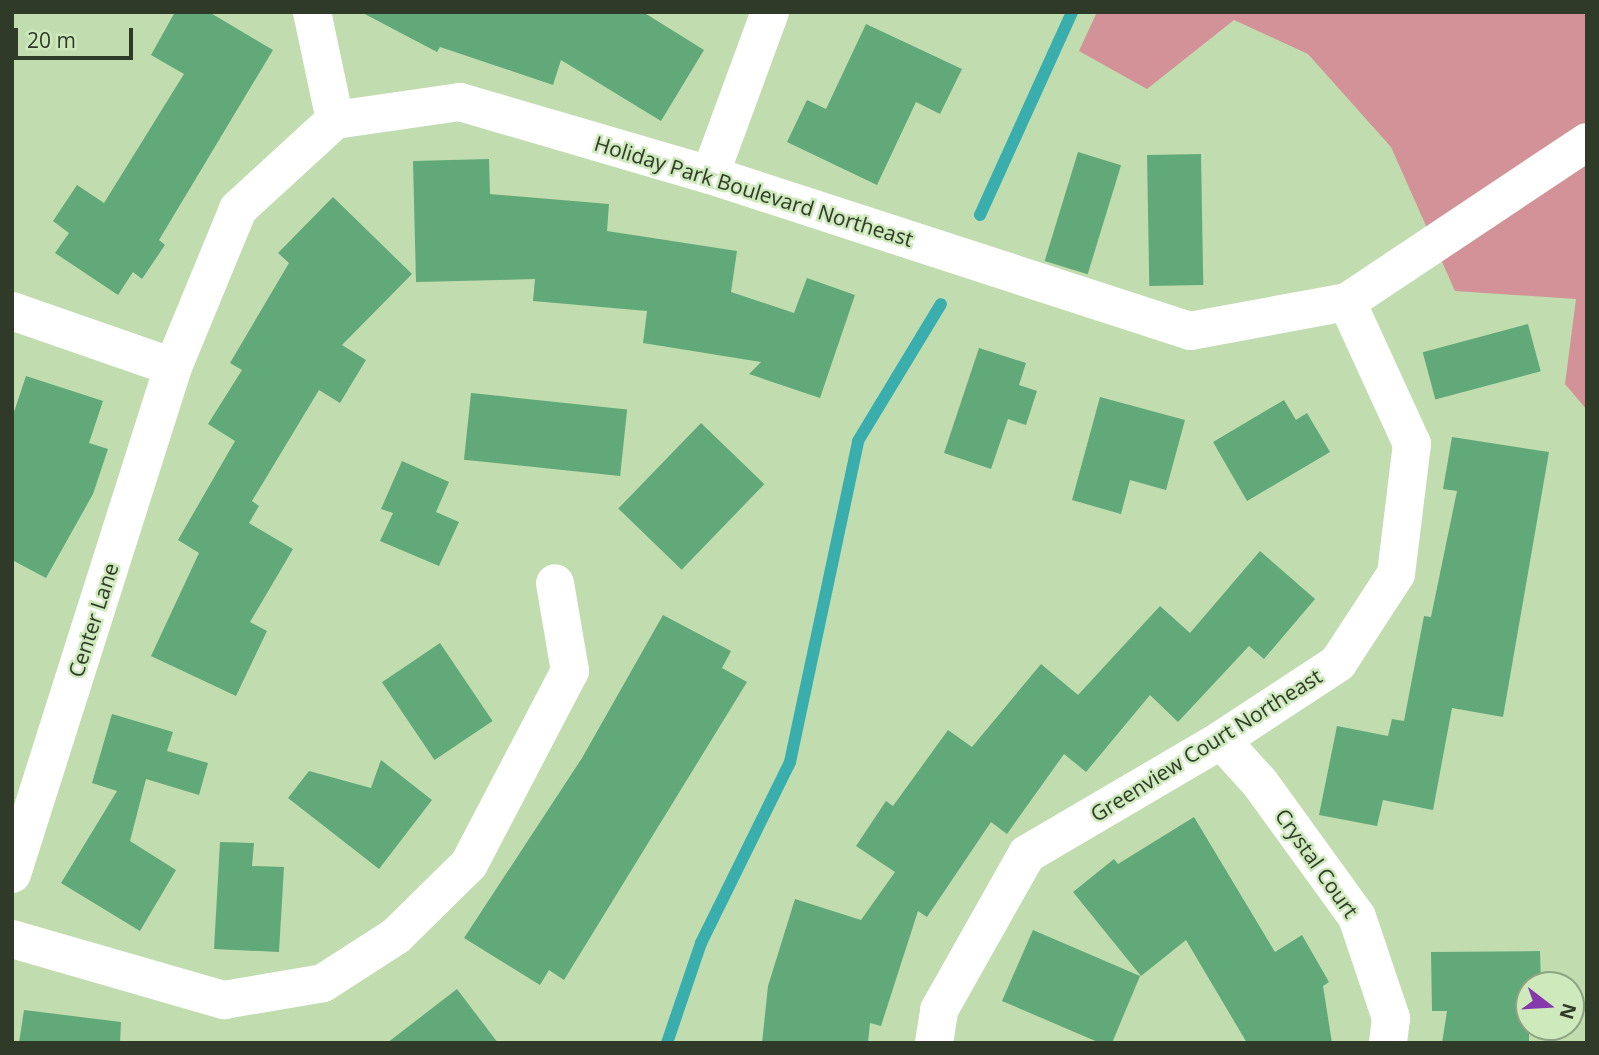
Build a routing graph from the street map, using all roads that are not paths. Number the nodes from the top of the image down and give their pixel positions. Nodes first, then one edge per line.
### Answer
1 (313, 12) edge
2 (770, 12) edge
3 (335, 120) junction
4 (1587, 142) edge
5 (710, 175) junction
6 (1347, 302) junction
7 (12, 311) edge
8 (173, 367) junction
9 (555, 583) dead end
10 (1221, 740) junction
11 (12, 874) edge
12 (12, 939) edge
13 (934, 1043) edge
14 (1388, 1043) edge

1 - 3 street
2 - 5 street
3 - 5 street, Holiday Park Boulevard Northeast
3 - 8 street
4 - 6 street, Holiday Park Boulevard Northeast
5 - 6 street, Holiday Park Boulevard Northeast
6 - 10 street, Greenview Court Northeast
7 - 8 street
8 - 11 street, Center Lane
9 - 12 street
10 - 13 street, Greenview Court Northeast
10 - 14 street, Crystal Court

